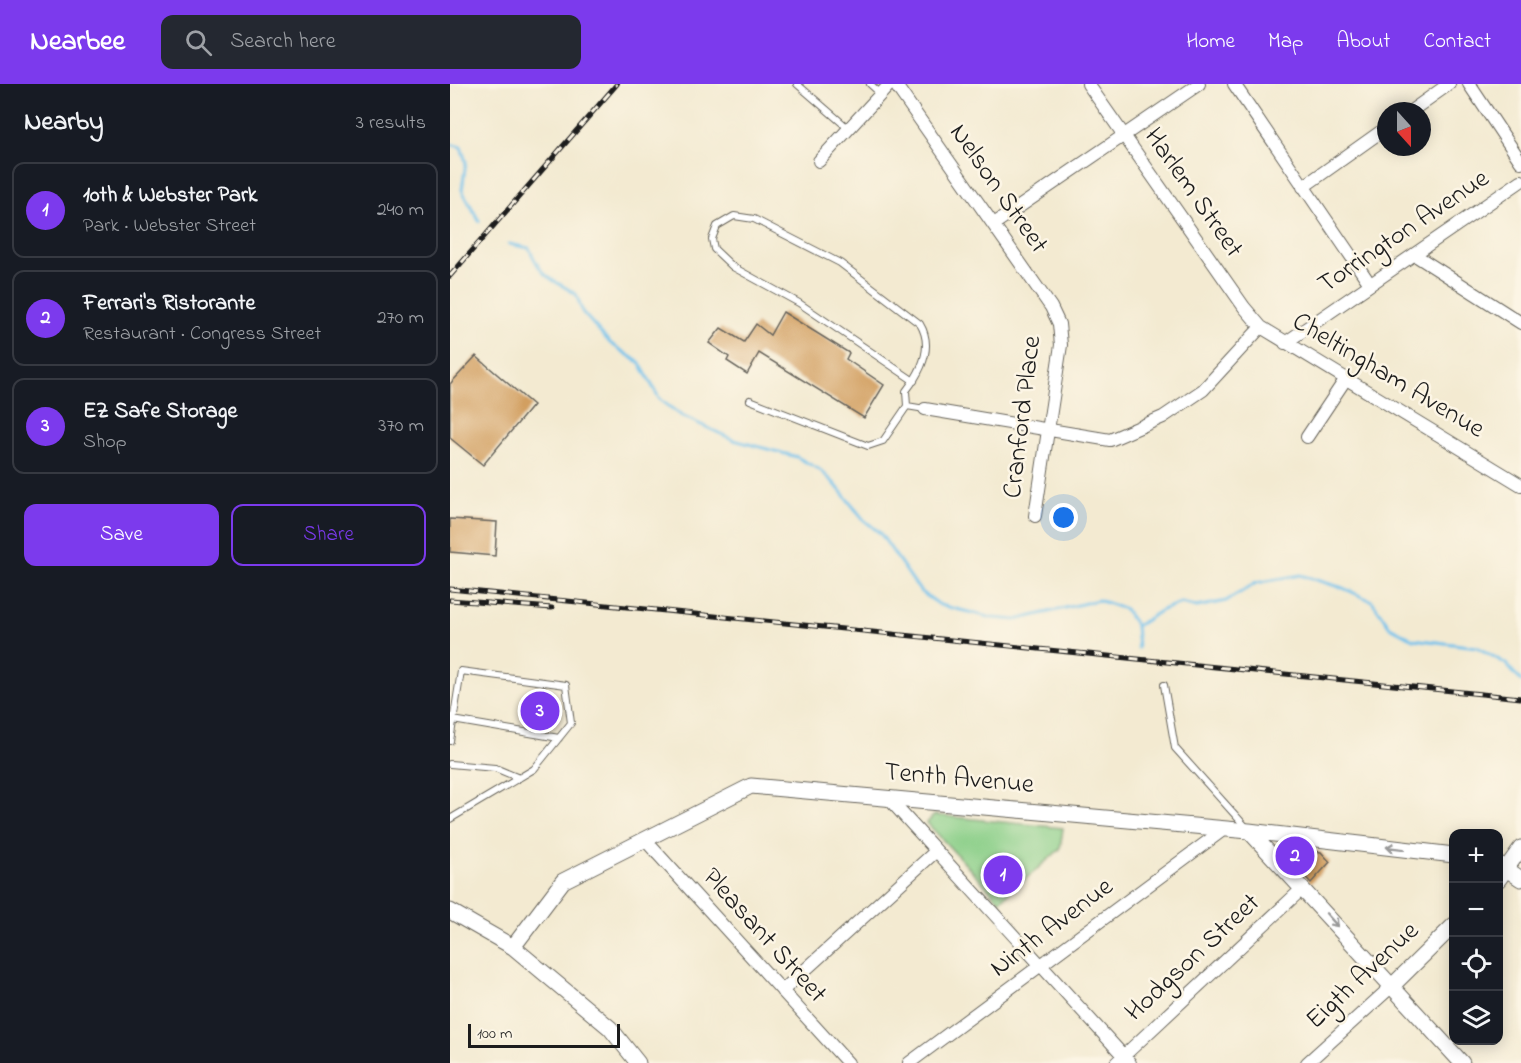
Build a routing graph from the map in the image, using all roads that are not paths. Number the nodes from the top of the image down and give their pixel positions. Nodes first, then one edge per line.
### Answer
1 (797, 84) edge
2 (870, 84) edge
3 (893, 84) edge
4 (1088, 84) edge
5 (1199, 84) edge
6 (1234, 84) edge
7 (1449, 84) edge
8 (1468, 84) edge
9 (881, 94) junction
10 (1424, 102) edge
11 (849, 129) junction
12 (1377, 134) edge
13 (1124, 136) junction
14 (819, 161) dead end
15 (1521, 162) edge
16 (1521, 182) edge
17 (1303, 187) junction
18 (994, 224) junction
19 (1415, 255) junction
20 (1370, 284) junction
21 (1521, 323) edge
22 (1059, 324) joint
23 (1261, 327) junction
24 (1285, 343) junction
25 (1345, 380) junction
26 (914, 381) junction
27 (750, 400) dead end
28 (907, 406) junction
29 (925, 410) joint
30 (1047, 429) junction
31 (1307, 438) dead end
32 (1521, 485) edge
33 (1035, 516) dead end
34 (1164, 685) dead end
35 (453, 720) junction
36 (559, 738) junction
37 (450, 741) edge
38 (450, 764) edge
39 (519, 778) junction
40 (889, 799) junction
41 (450, 819) edge
42 (1222, 830) junction
43 (1249, 831) junction
44 (646, 841) junction
45 (1521, 848) edge
46 (935, 852) junction
47 (1449, 854) edge
48 (1503, 869) edge
49 (1503, 870) edge
50 (1521, 879) edge
51 (1304, 888) junction
52 (450, 911) edge
53 (1449, 930) edge
54 (513, 947) junction
55 (1041, 966) junction
56 (1392, 986) junction
57 (782, 991) junction
58 (1123, 1061) edge
59 (638, 1063) edge
60 (848, 1063) edge
61 (909, 1063) edge
62 (1307, 1063) edge
63 (1462, 1063) edge

1 - 11 lane
2 - 9 lane
3 - 9 street
3 - 18 street, Nelson Street
4 - 13 street, Harlem Street
5 - 13 street
6 - 17 street
7 - 10 street
8 - 15 street
9 - 11 street
11 - 14 street
12 - 17 street
13 - 18 street
13 - 23 street, Harlem Street
16 - 19 street, Torrington Avenue
17 - 20 street
18 - 22 street, Nelson Street
19 - 20 street, Torrington Avenue
19 - 21 street
20 - 24 street, Torrington Avenue
22 - 30 street, Cranford Place
23 - 24 street, Cheltingham Avenue
23 - 30 street
24 - 25 street, Cheltingham Avenue
25 - 31 street
25 - 32 street, Cheltingham Avenue
26 - 26 lane
26 - 28 lane
27 - 28 lane
28 - 29 lane
29 - 30 street
30 - 33 street, Cranford Place
34 - 43 lane
35 - 36 lane
35 - 36 lane
35 - 37 lane
36 - 39 lane
38 - 39 lane
39 - 41 lane
40 - 42 street, Tenth Avenue
40 - 44 street, Tenth Avenue
40 - 46 street
42 - 43 street, Tenth Avenue
42 - 55 street, Ninth Avenue
47 -> 43 street, Tenth Avenue
43 - 51 street
44 - 54 street, Tenth Avenue
44 - 57 street, Pleasant Street
45 - 48 street
46 - 55 street
46 - 57 street
49 - 50 street
51 -> 56 street
51 - 58 street, Hodgson Street
52 - 54 street
53 - 56 street, Eigth Avenue
54 - 59 street
55 - 58 street
55 - 61 street, Ninth Avenue
56 - 62 street, Eigth Avenue
56 - 63 street
57 - 60 street, Pleasant Street

